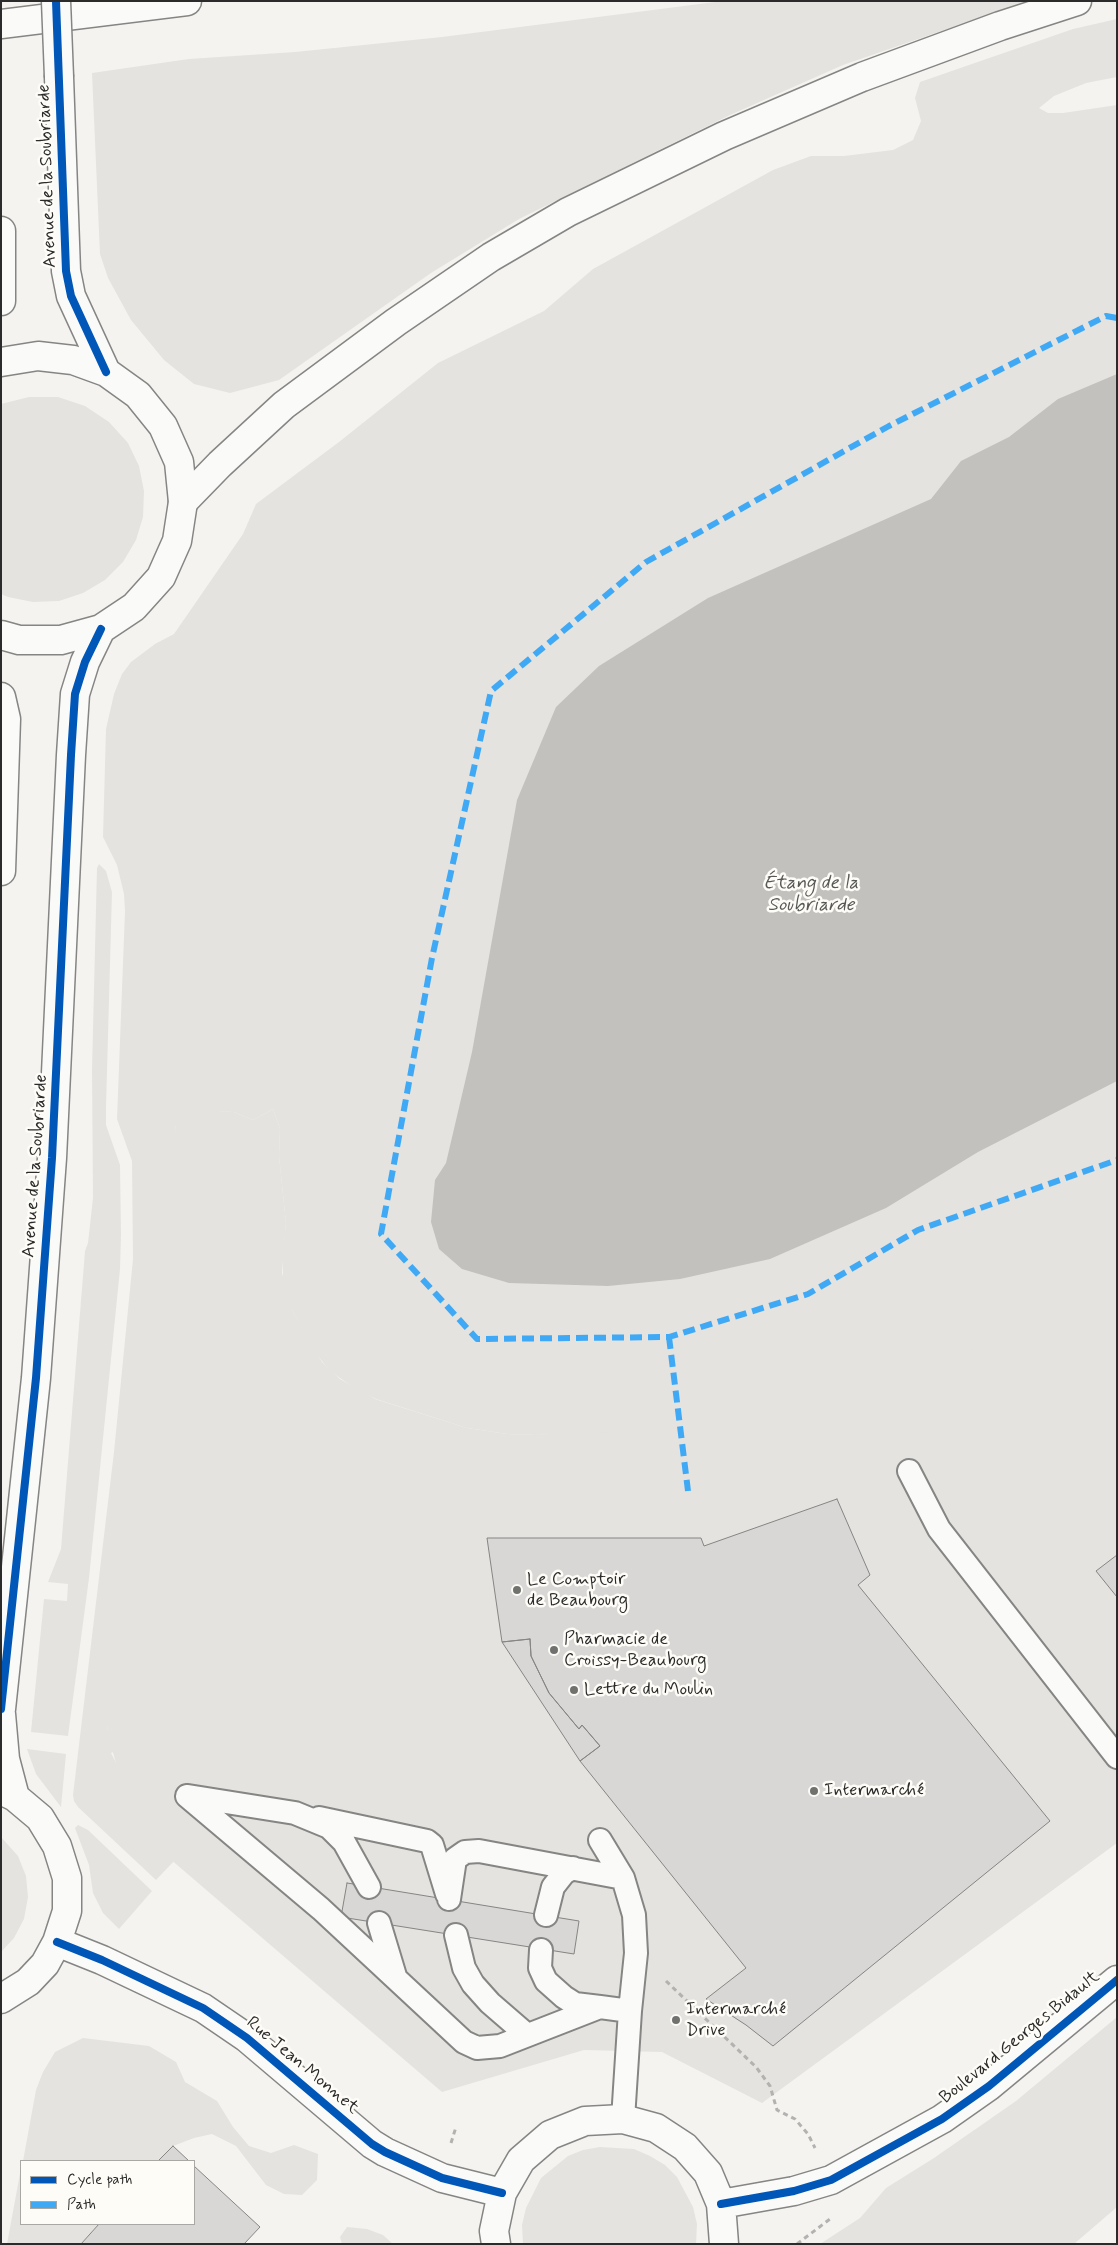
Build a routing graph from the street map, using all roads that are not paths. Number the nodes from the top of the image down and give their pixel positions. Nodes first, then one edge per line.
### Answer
1 (56, 1) edge
2 (187, 1) edge
3 (1078, 1) edge
4 (1, 24) edge
5 (1, 231) edge
6 (1, 301) edge
7 (1, 362) edge
8 (106, 372) junction
9 (184, 502) junction
10 (101, 628) junction
11 (1, 635) edge
12 (1, 697) edge
13 (2, 851) edge
14 (1, 871) edge
15 (909, 1471) dead end
16 (1, 1709) edge
17 (1, 1714) edge
18 (1117, 1757) edge
19 (8, 1794) edge
20 (296, 1813) junction
21 (600, 1840) dead end
22 (573, 1868) junction
23 (623, 1878) junction
24 (369, 1887) dead end
25 (546, 1915) dead end
26 (379, 1923) dead end
27 (456, 1935) dead end
28 (58, 1942) junction
29 (541, 1950) dead end
30 (395, 1976) junction
31 (1117, 1980) edge
32 (1, 1999) edge
33 (600, 2007) junction
34 (630, 2011) junction
35 (527, 2035) junction
36 (623, 2119) junction
37 (502, 2193) junction
38 (721, 2204) junction
39 (496, 2244) edge
40 (724, 2244) edge

1 - 8 main road, Avenue de la Soubriarde, bridge
2 - 4 main road
3 - 9 main road
5 - 6 main road
7 - 8 main road
8 - 9 main road
9 - 10 main road
10 - 11 main road
10 - 16 main road, Avenue de la Soubriarde
12 - 13 main road
13 - 14 main road
15 - 18 lane
17 - 19 main road
19 - 28 main road
20 - 22 lane
20 - 24 lane
20 - 30 lane
21 - 23 lane
22 - 23 lane
22 - 25 lane
23 - 34 lane
26 - 30 lane
27 - 35 lane
28 - 32 main road
28 - 37 main road, Rue Jean Monnet
29 - 33 lane
30 - 35 lane
31 - 38 main road, Boulevard Georges Bidault
33 - 34 lane
33 - 35 lane
34 - 36 lane
36 - 37 main road
36 - 38 main road
37 - 39 main road
38 - 40 main road

